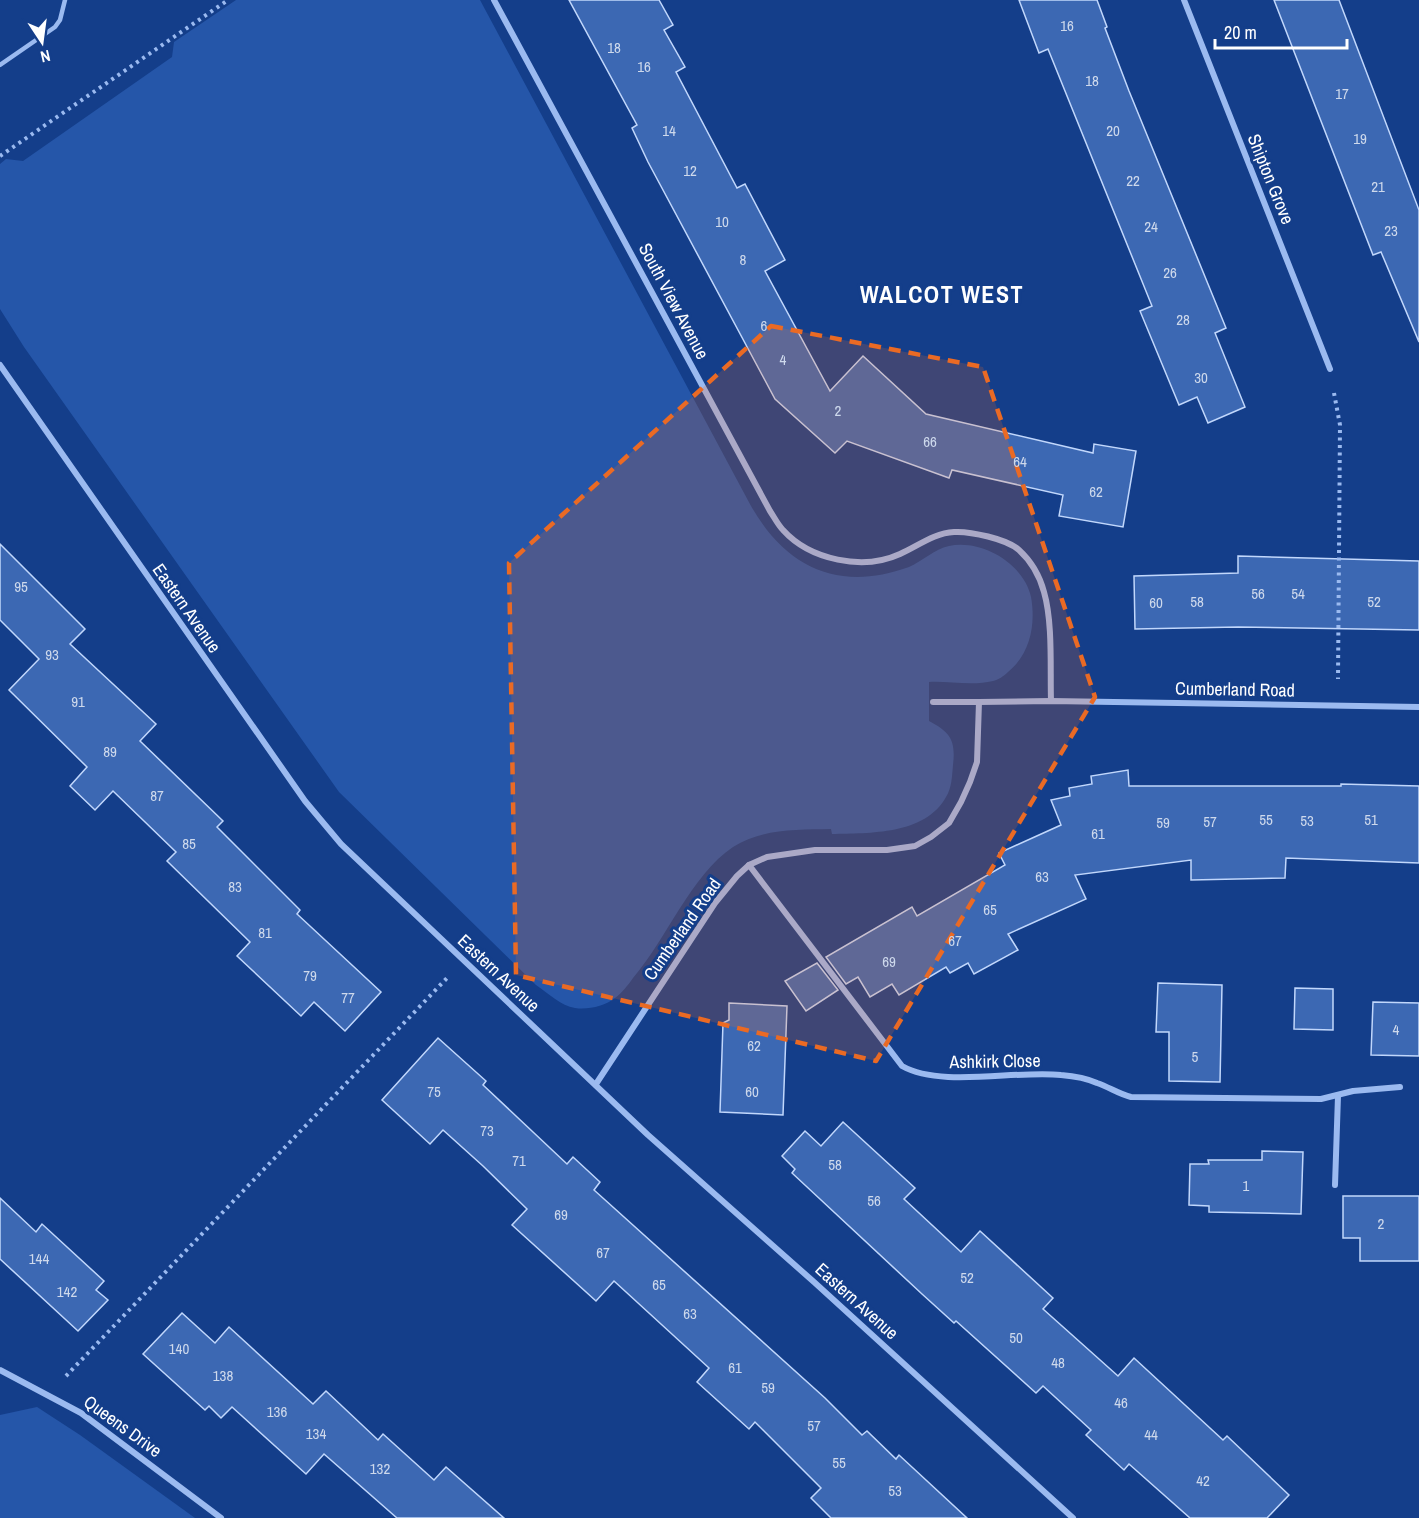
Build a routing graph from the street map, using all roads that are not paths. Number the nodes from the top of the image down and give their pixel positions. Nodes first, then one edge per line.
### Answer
1 (65, 0) edge
2 (494, 0) edge
3 (1184, 0) edge
4 (0, 65) edge
5 (0, 365) edge
6 (1330, 369) road end
7 (1051, 701) junction
8 (933, 702) dead end
9 (979, 702) junction
10 (1419, 707) edge
11 (749, 865) junction
12 (596, 1084) junction
13 (1400, 1087) dead end
14 (1338, 1096) junction
15 (1335, 1185) dead end
16 (0, 1370) edge
17 (221, 1518) edge
18 (1073, 1518) edge

1 - 4 lane
2 - 7 street, South View Avenue
3 - 6 street, Shipton Grove
5 - 12 street, Eastern Avenue
7 - 9 street, Cumberland Road
7 - 10 street, Cumberland Road
8 - 9 street, Cumberland Road
9 - 11 street, Cumberland Road
11 - 12 street, Cumberland Road
11 - 14 street, Ashkirk Close
12 - 18 street, Eastern Avenue
13 - 14 street, Ashkirk Close
14 - 15 street
16 - 17 street, Queens Drive

